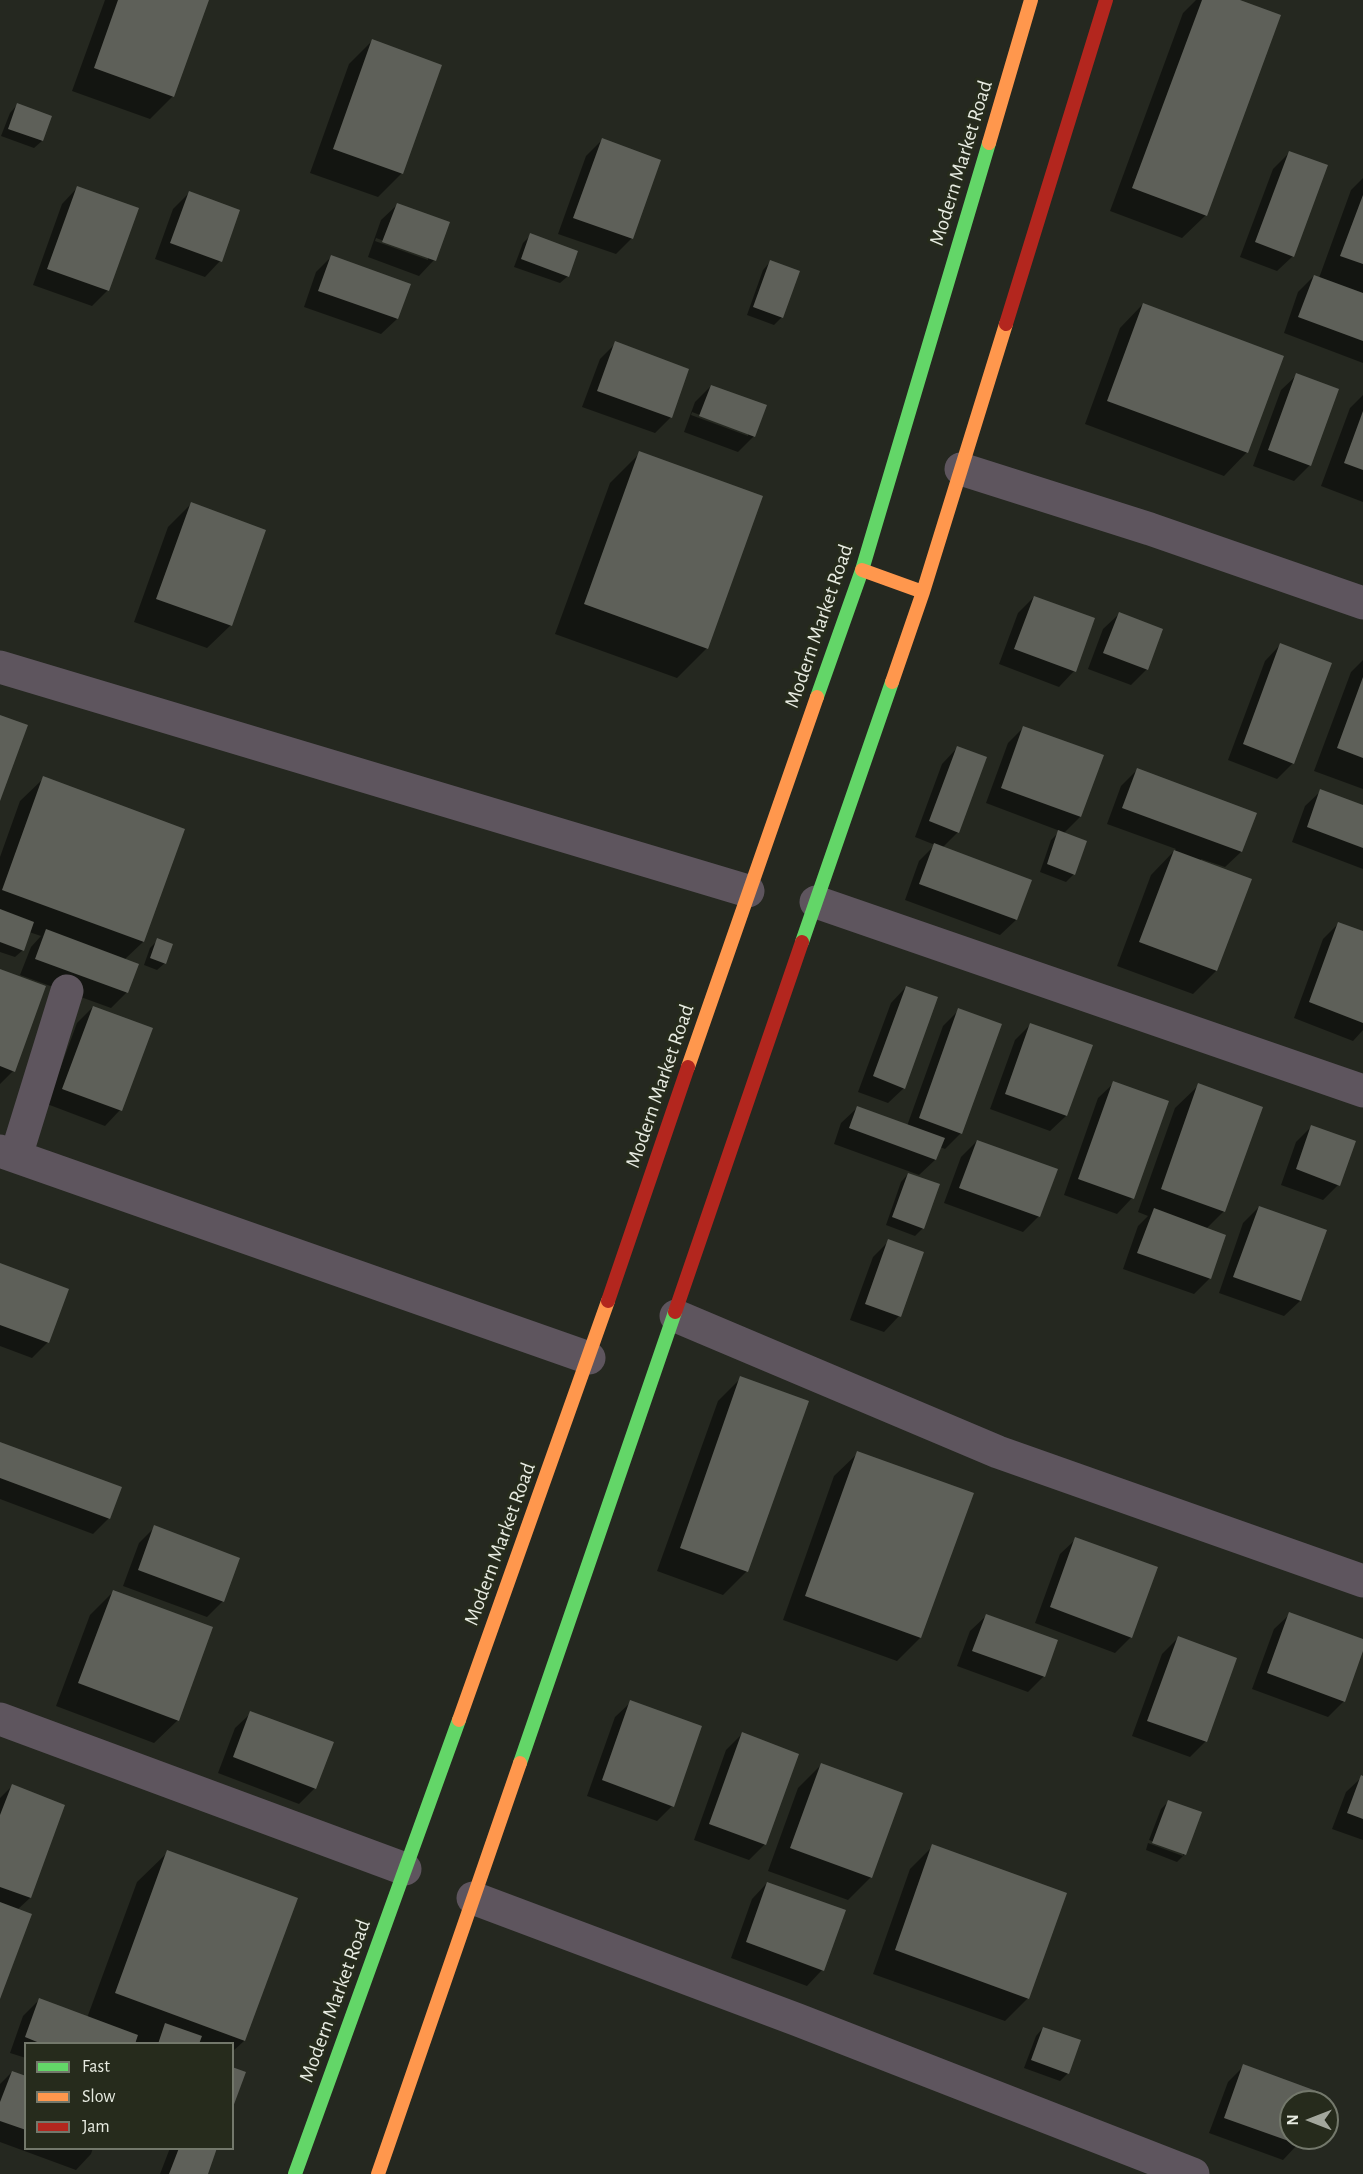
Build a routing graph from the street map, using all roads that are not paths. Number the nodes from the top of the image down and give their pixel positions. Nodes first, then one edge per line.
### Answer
1 (1032, 0) edge
2 (1106, 0) edge
3 (961, 470) junction
4 (862, 570) junction
5 (923, 592) junction
6 (1363, 603) edge
7 (0, 667) edge
8 (748, 891) junction
9 (816, 902) junction
10 (67, 992) dead end
11 (1363, 1091) edge
12 (8, 1154) edge
13 (676, 1316) junction
14 (589, 1358) junction
15 (1363, 1581) edge
16 (0, 1719) edge
17 (405, 1869) junction
18 (473, 1898) junction
19 (295, 2174) edge
20 (378, 2174) edge
21 (1193, 2174) edge

1 - 4 street, Modern Market Road
2 - 3 street
3 - 5 street
3 - 6 street
4 - 5 street
4 - 8 street, Modern Market Road
5 - 9 street
7 - 8 street
8 - 14 street, Modern Market Road
9 - 11 street
9 - 13 street
10 - 12 street
12 - 14 street
13 - 15 street
13 - 18 street
14 - 17 street, Modern Market Road
16 - 17 street
17 - 19 street, Modern Market Road
18 - 20 street
18 - 21 street

